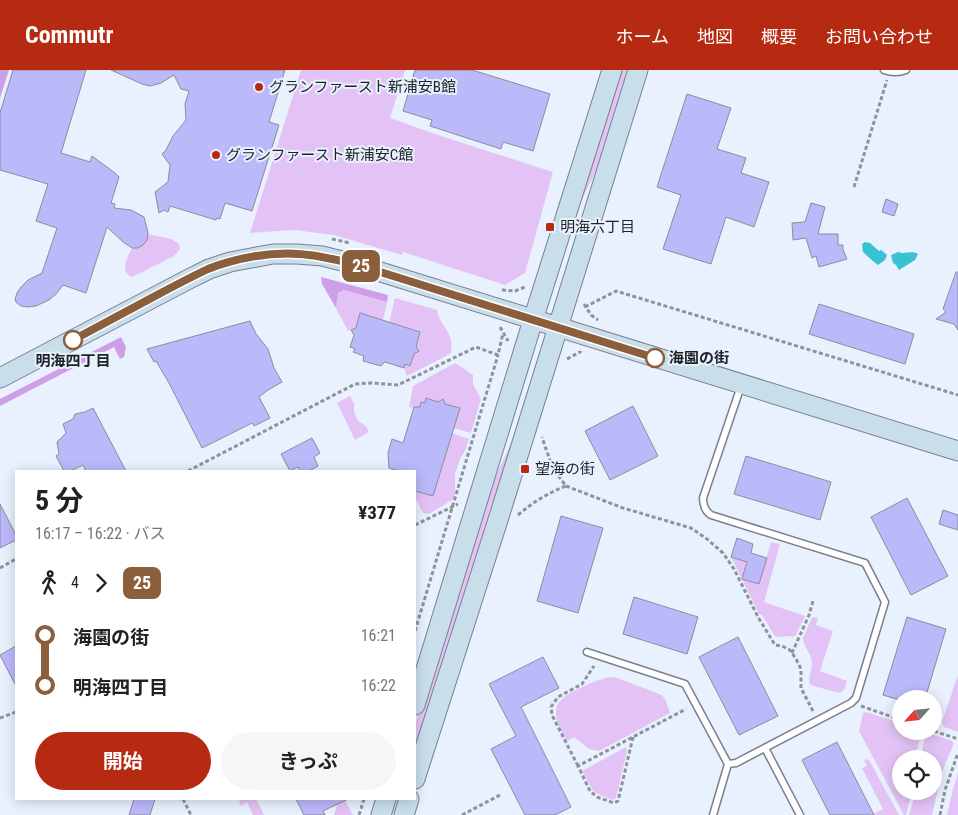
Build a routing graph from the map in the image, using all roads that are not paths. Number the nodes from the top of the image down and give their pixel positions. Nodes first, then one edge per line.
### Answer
1 (612, 70) edge
2 (638, 70) edge
3 (906, 70) edge
4 (887, 71) edge
5 (533, 320) junction
6 (558, 327) junction
7 (0, 378) edge
8 (741, 384) junction
9 (958, 451) edge
10 (587, 652) dead end
11 (416, 702) edge
12 (766, 748) junction
13 (728, 764) junction
14 (416, 776) edge
15 (386, 800) edge
16 (409, 800) edge
17 (381, 815) edge
18 (404, 815) edge
19 (713, 815) edge
20 (800, 815) edge

1 - 5 street
2 - 6 street
3 - 4 lane
5 - 6 street
5 - 7 street
5 - 11 street
6 - 8 street
6 - 14 street
8 - 9 street
8 - 12 lane
10 - 13 lane
12 - 13 lane
12 - 20 lane
13 - 19 lane
15 - 17 street
16 - 18 street

